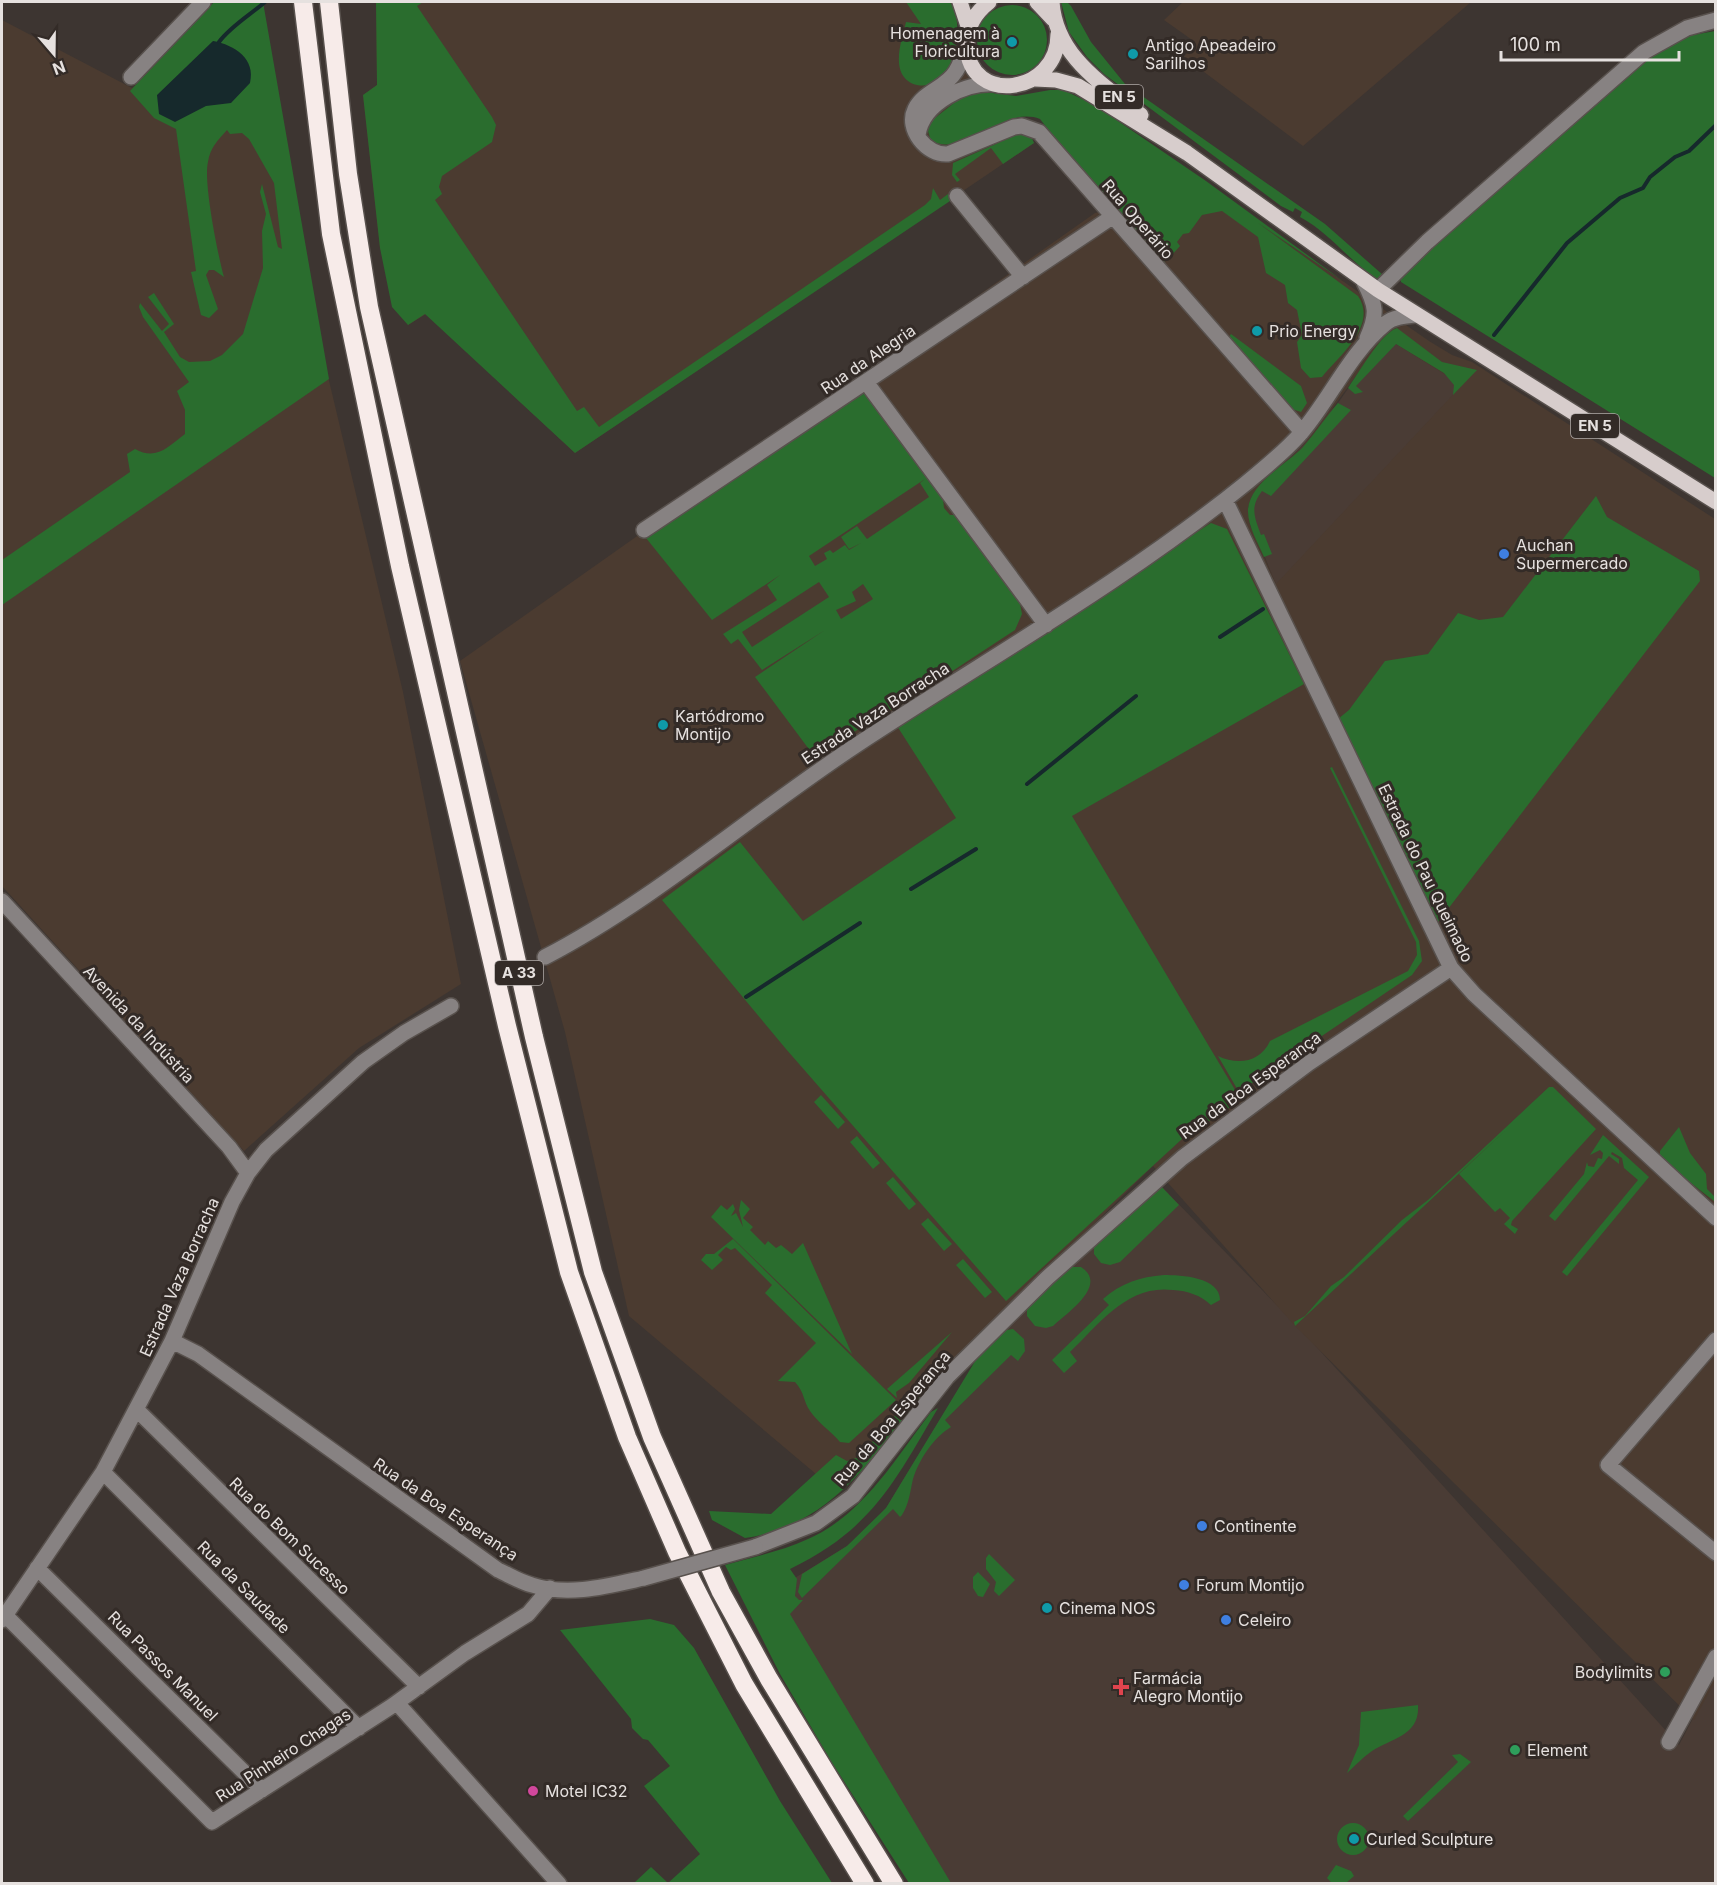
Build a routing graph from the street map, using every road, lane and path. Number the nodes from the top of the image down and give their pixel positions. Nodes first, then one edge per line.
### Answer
1 (203, 2) edge
2 (303, 2) edge
3 (328, 2) edge
4 (960, 2) edge
5 (989, 2) edge
6 (1037, 2) edge
7 (1052, 2) edge
8 (1716, 20) edge
9 (1056, 26) junction
10 (968, 35) junction
11 (131, 77) dead end
12 (1035, 79) junction
13 (996, 84) junction
14 (918, 135) junction
15 (1187, 153) junction
16 (957, 196) dead end
17 (1112, 217) junction
18 (1023, 277) junction
19 (1364, 280) junction
20 (1377, 290) junction
21 (1416, 315) junction
22 (1359, 354) junction
23 (866, 382) junction
24 (1302, 432) junction
25 (1225, 500) junction
26 (1716, 502) edge
27 (644, 530) dead end
28 (1046, 625) junction
29 (2, 901) edge
30 (545, 957) dead end
31 (1451, 968) junction
32 (451, 1006) dead end
33 (248, 1173) junction
34 (1716, 1218) edge
35 (1716, 1340) edge
36 (172, 1341) junction
37 (137, 1410) junction
38 (103, 1473) junction
39 (1716, 1553) edge
40 (37, 1568) junction
41 (550, 1588) junction
42 (3, 1617) edge
43 (1716, 1657) edge
44 (419, 1687) junction
45 (397, 1703) junction
46 (359, 1728) junction
47 (1669, 1742) dead end
48 (262, 1790) junction
49 (559, 1884) edge
50 (865, 1884) edge
51 (894, 1884) edge

1 - 11 street
2 - 50 highway, A 33
3 - 51 highway, A 33
4 - 10 main road
5 - 10 main road
6 - 9 main road, EN 5
7 - 9 main road
8 - 20 street
9 - 12 main road
9 - 15 main road, EN 5
10 - 13 main road
10 - 14 street
12 - 13 main road, EN 5
12 - 15 main road, EN 5
13 - 14 street
14 - 17 street, Rua Operário
15 - 19 main road, EN 5
16 - 18 street
17 - 18 street, Rua da Alegria
17 - 24 street, Rua Operário
18 - 23 street, Rua da Alegria
19 - 20 main road, EN 5
19 - 22 street
20 - 21 main road, EN 5
21 - 22 street
21 - 26 main road, EN 5
22 - 24 street, Estrada Vaza Borracha
23 - 27 street, Rua da Alegria
23 - 28 street
24 - 25 street, Estrada Vaza Borracha
25 - 28 street, Estrada Vaza Borracha
25 - 31 street, Estrada do Pau Queimado
28 - 30 street, Estrada Vaza Borracha
29 - 33 street, Avenida da Indústria
31 - 34 street, Estrada do Pau Queimado
31 - 41 street, Rua da Boa Esperança, bridge
32 - 33 street, Estrada Vaza Borracha
33 - 36 street, Estrada Vaza Borracha
35 - 39 street
36 - 37 street, Estrada Vaza Borracha
36 - 41 street, Rua da Boa Esperança
37 - 38 street, Estrada Vaza Borracha
37 - 44 street, Rua do Bom Sucesso
38 - 40 street, Estrada Vaza Borracha
38 - 46 street, Rua da Saudade
40 - 42 street, Estrada Vaza Borracha
40 - 48 street, Rua Passos Manuel
41 - 44 street, Rua Pinheiro Chagas
42 - 48 street, Rua Pinheiro Chagas
43 - 47 street
44 - 45 street, Rua Pinheiro Chagas
45 - 46 street, Rua Pinheiro Chagas
45 - 49 street
46 - 48 street, Rua Pinheiro Chagas

